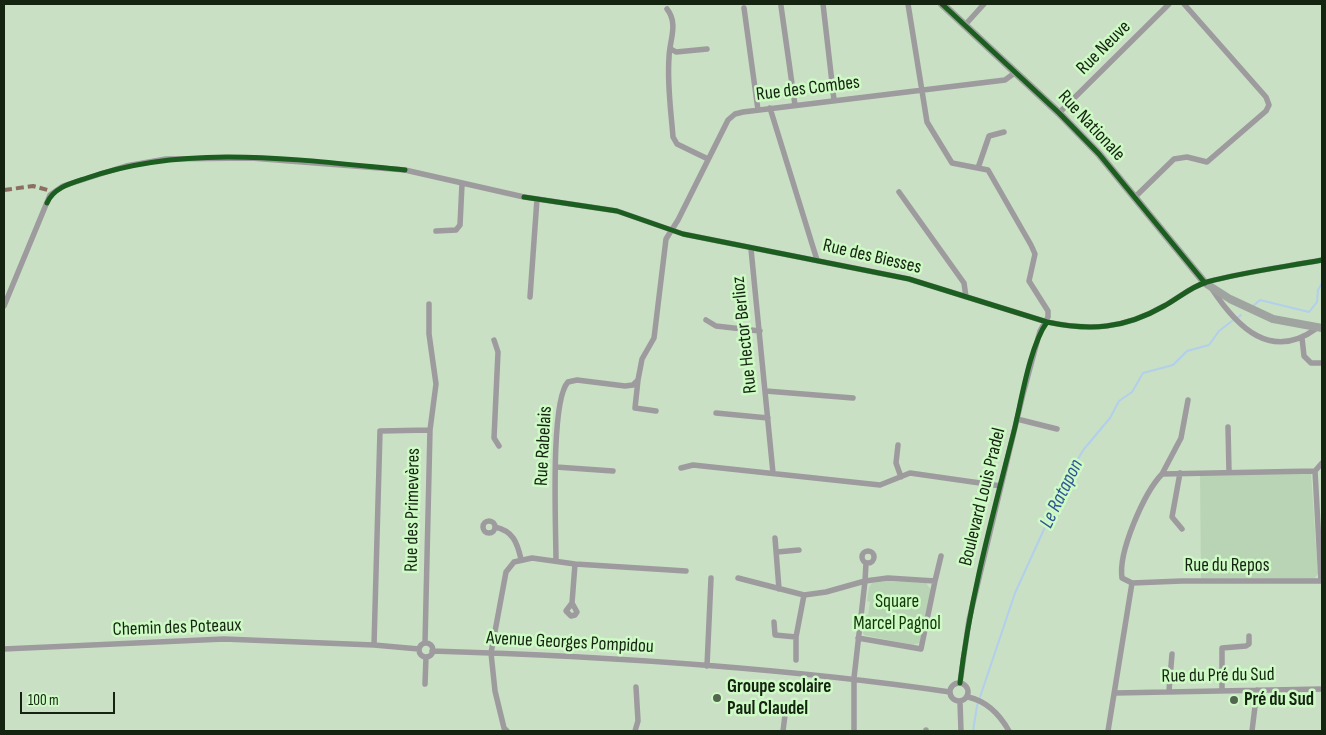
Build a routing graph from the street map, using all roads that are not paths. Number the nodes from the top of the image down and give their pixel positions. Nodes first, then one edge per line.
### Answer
1 (823, 4) edge
2 (908, 4) edge
3 (942, 4) edge
4 (984, 4) edge
5 (1169, 4) edge
6 (1184, 4) edge
7 (781, 6) dead end
8 (744, 8) dead end
9 (668, 9) dead end
10 (965, 25) junction
11 (671, 49) junction
12 (707, 49) dead end
13 (1016, 72) junction
14 (921, 90) junction
15 (834, 100) junction
16 (795, 105) junction
17 (770, 108) junction
18 (758, 110) junction
19 (1059, 113) junction
20 (1004, 132) dead end
21 (708, 159) junction
22 (978, 168) junction
23 (462, 184) junction
24 (899, 192) dead end
25 (1135, 197) junction
26 (537, 199) junction
27 (670, 230) junction
28 (436, 231) dead end
29 (751, 249) junction
30 (818, 260) junction
31 (1322, 260) edge
32 (1208, 285) junction
33 (530, 297) dead end
34 (966, 297) junction
35 (429, 304) dead end
36 (4, 306) edge
37 (706, 320) dead end
38 (1046, 322) junction
39 (1320, 328) edge
40 (760, 331) junction
41 (1302, 338) junction
42 (494, 340) dead end
43 (1322, 363) edge
44 (638, 380) junction
45 (766, 390) junction
46 (853, 398) dead end
47 (1188, 400) dead end
48 (656, 411) dead end
49 (716, 413) dead end
50 (768, 418) junction
51 (1017, 419) junction
52 (1228, 427) dead end
53 (1057, 429) dead end
54 (430, 430) junction
55 (898, 445) dead end
56 (499, 446) dead end
57 (1322, 463) edge
58 (556, 467) junction
59 (681, 468) dead end
60 (613, 471) dead end
61 (1315, 471) junction
62 (1229, 472) junction
63 (773, 473) junction
64 (1180, 473) junction
65 (1162, 474) junction
66 (901, 476) junction
67 (1001, 486) junction
68 (1320, 518) edge
69 (495, 527) dead end
70 (1182, 530) dead end
71 (775, 538) dead end
72 (799, 550) dead end
73 (777, 552) junction
74 (941, 556) dead end
75 (521, 559) junction
76 (556, 561) junction
77 (866, 563) dead end
78 (575, 564) junction
79 (686, 571) dead end
80 (711, 578) dead end
81 (738, 578) dead end
82 (865, 581) junction
83 (935, 581) junction
84 (1321, 581) edge
85 (1132, 583) junction
86 (780, 589) junction
87 (804, 595) junction
88 (572, 604) dead end
89 (774, 622) dead end
90 (1250, 636) dead end
91 (796, 637) junction
92 (858, 638) junction
93 (425, 643) junction
94 (374, 644) junction
95 (4, 648) edge
96 (419, 648) junction
97 (432, 651) junction
98 (491, 653) junction
99 (1172, 654) dead end
100 (426, 657) junction
101 (796, 660) dead end
102 (707, 666) junction
103 (854, 678) junction
104 (960, 683) junction
105 (425, 684) dead end
106 (636, 687) dead end
107 (1322, 689) edge
108 (1257, 690) junction
109 (1169, 691) junction
110 (1222, 691) junction
111 (950, 692) junction
112 (1115, 693) junction
113 (971, 697) junction
114 (960, 702) junction
115 (785, 715) dead end
116 (507, 731) edge
117 (635, 731) edge
118 (783, 731) edge
119 (854, 731) edge
120 (961, 731) edge
121 (1008, 731) edge
122 (1108, 731) edge
123 (1252, 731) edge

1 - 15 street
2 - 14 street
3 - 10 main road, Rue Nationale
4 - 10 street
5 - 19 street, Rue Neuve
6 - 25 street
7 - 16 street
8 - 18 street
9 - 11 street
10 - 13 main road, Rue Nationale
11 - 12 street
11 - 21 street
13 - 14 street, Rue des Combes
13 - 19 main road, Rue Nationale
14 - 15 street, Rue des Combes
14 - 22 street
15 - 16 street, Rue des Combes
16 - 17 street, Rue des Combes
17 - 18 street, Rue des Combes
17 - 30 street
18 - 21 street, Rue des Combes
19 - 25 main road, Rue Nationale
20 - 22 street
21 - 27 street, Rue des Combes
22 - 38 street
23 - 26 street, Rue des Biesses
23 - 28 street
23 - 36 street, Rue des Biesses
24 - 34 street
25 - 32 main road, Rue Nationale
26 - 27 street, Rue des Biesses
26 - 33 street
27 - 29 street, Rue des Biesses
27 - 44 street
29 - 30 street, Rue des Biesses
29 - 40 street, Rue Hector Berlioz
30 - 34 street, Rue des Biesses
31 - 32 street, Rue des Biesses
32 - 38 street, Rue des Biesses
32 - 39 main road, Rue Nationale
32 - 41 street, Rue Nationale
34 - 38 street, Rue des Biesses
35 - 54 street
37 - 40 street
38 - 51 street, Boulevard Louis Pradel
39 - 41 street, Rue Nationale
40 - 45 street, Rue Hector Berlioz
41 - 43 street
42 - 56 street
44 - 48 street
44 - 58 street, Rue Rabelais
45 - 46 street
45 - 50 street, Rue Hector Berlioz
47 - 65 street
49 - 50 street, Rue Hector Berlioz
50 - 63 street, Rue Hector Berlioz
51 - 53 street
51 - 67 street, Boulevard Louis Pradel
52 - 62 street
54 - 93 street, Rue des Primevères
54 - 94 street, Rue des Primevères
55 - 66 street
57 - 61 street
58 - 60 street
58 - 76 street, Rue Rabelais
59 - 63 street
61 - 62 street
61 - 68 street
62 - 64 street
63 - 66 street
64 - 65 street
64 - 70 street
65 - 85 street
66 - 67 street
67 - 104 street, Boulevard Louis Pradel
68 - 84 street
69 - 75 street
71 - 73 street
72 - 73 street
73 - 86 street
74 - 83 street
75 - 76 street
75 - 98 street
76 - 78 street
77 - 82 street
78 - 79 street
78 - 88 street
80 - 102 street
81 - 86 street
82 - 83 street
82 - 87 street
82 - 92 street
83 - 92 street
84 - 85 street, Rue du Repos
85 - 112 street
86 - 87 street
87 - 91 street
89 - 91 street
90 - 110 street
91 - 101 street
92 - 103 street
93 - 96 street
93 - 97 street
94 - 95 street, Chemin des Poteaux
94 - 96 street
96 - 100 street
97 - 98 street, Avenue Georges Pompidou
97 - 100 street
98 - 102 street, Avenue Georges Pompidou
98 - 116 street
99 - 109 street
100 - 105 street
102 - 103 street, Avenue Georges Pompidou
103 - 111 street, Avenue Georges Pompidou
103 - 119 street
104 - 111 street
104 - 113 street
106 - 117 street
107 - 108 street, Rue du Pré du Sud
108 - 110 street, Rue du Pré du Sud
108 - 123 street
109 - 110 street, Rue du Pré du Sud
109 - 112 street, Rue du Pré du Sud
111 - 114 street
112 - 122 street
113 - 114 street
113 - 121 street
114 - 120 street
115 - 118 street

